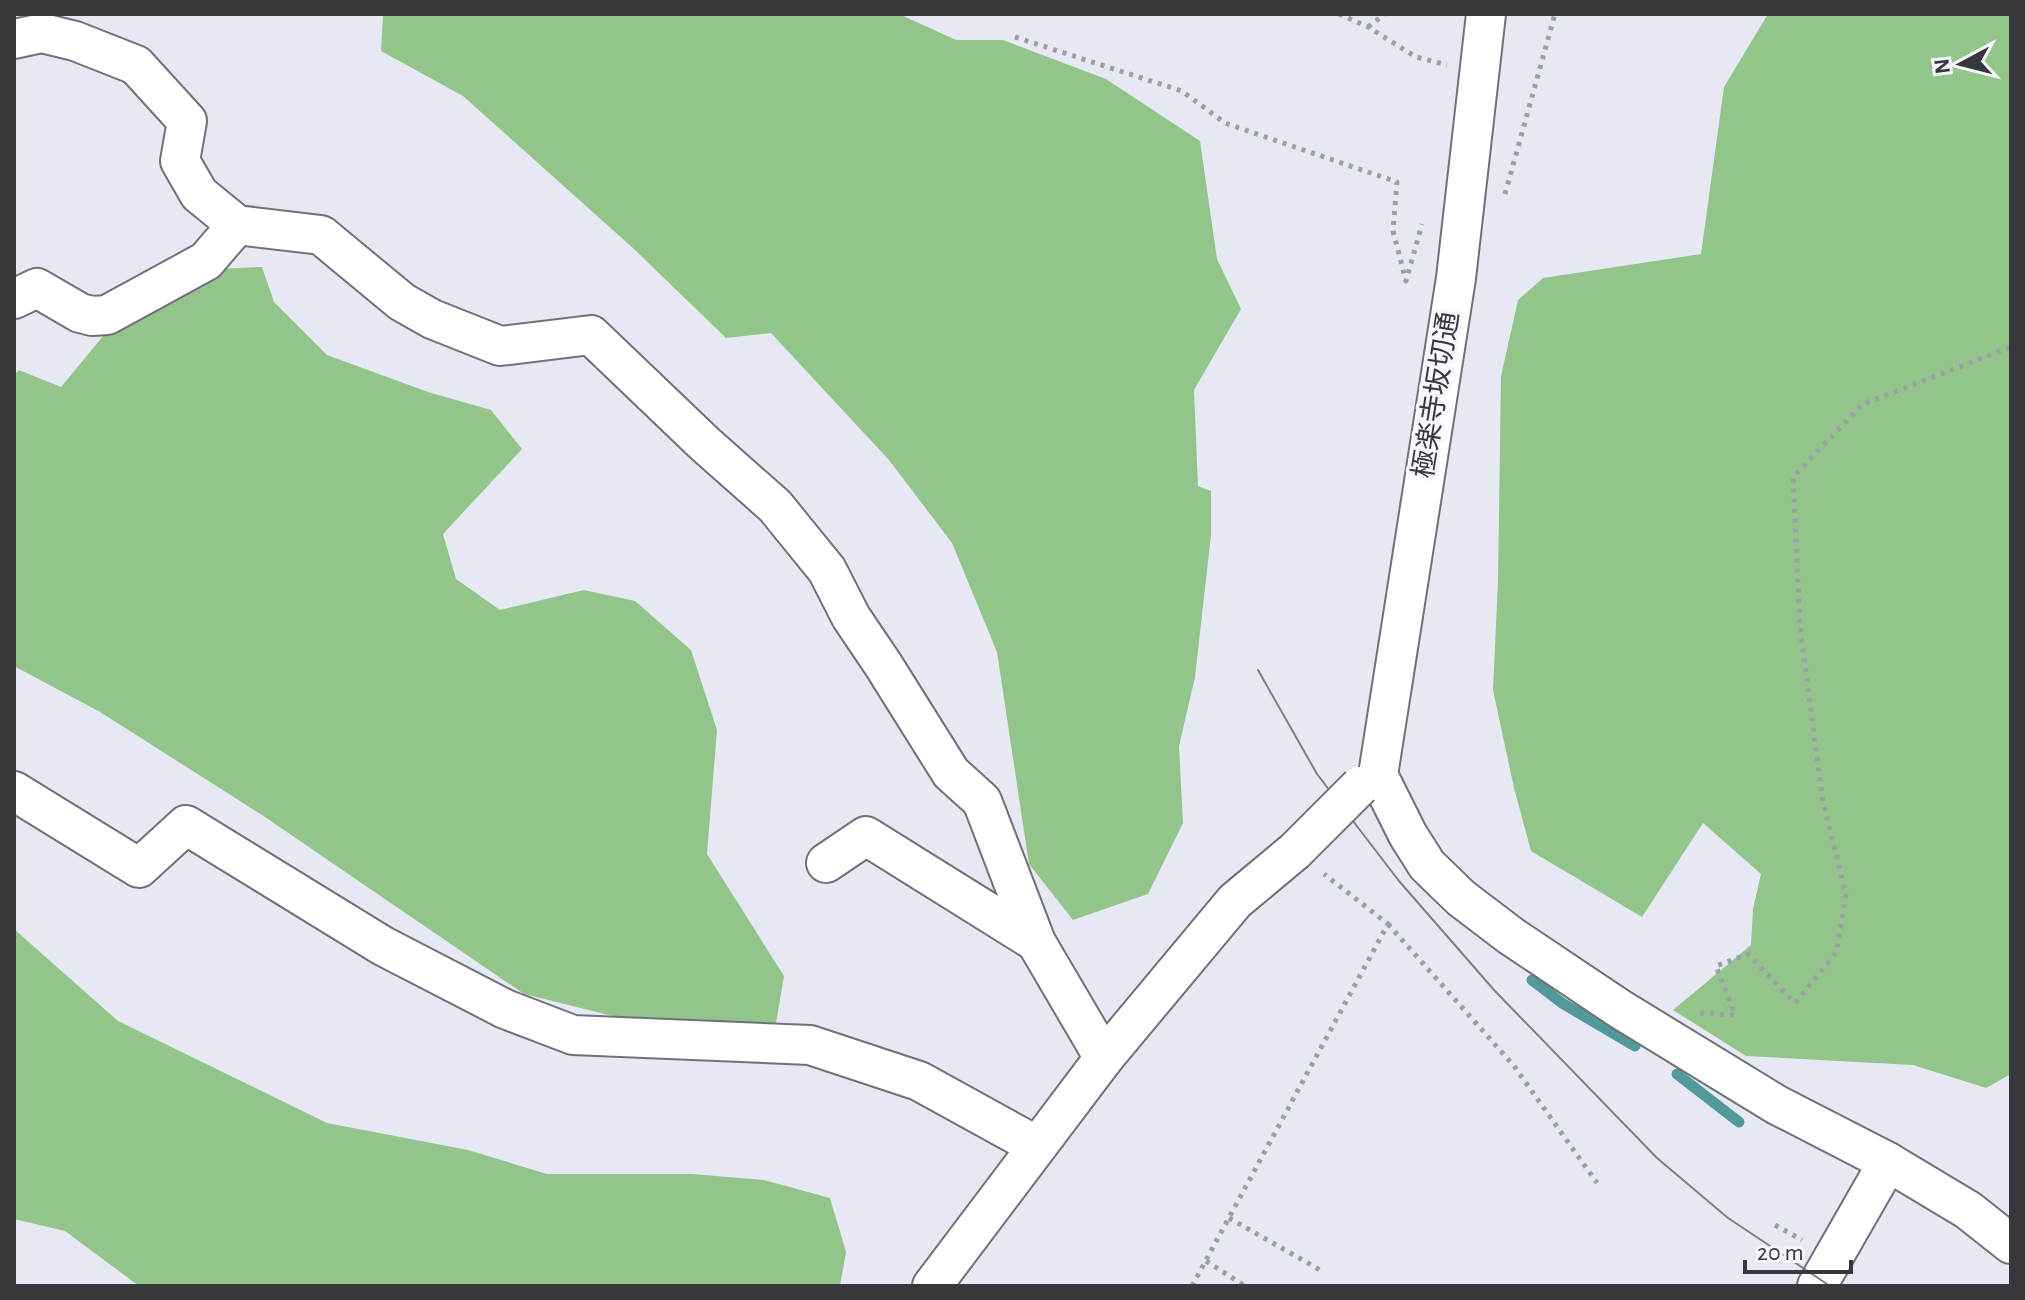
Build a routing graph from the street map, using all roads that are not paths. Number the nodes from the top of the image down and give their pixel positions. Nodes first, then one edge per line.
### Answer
1 (1486, 14) edge
2 (14, 39) edge
3 (237, 225) junction
4 (14, 299) edge
5 (1369, 780) junction
6 (14, 791) edge
7 (826, 863) dead end
8 (1036, 942) junction
9 (1104, 1058) junction
10 (1037, 1146) junction
11 (1888, 1162) junction
12 (2011, 1244) edge
13 (932, 1286) edge
14 (1817, 1286) edge

1 - 5 street, 極楽寺坂切通
2 - 3 street
3 - 4 street
3 - 8 street
5 - 9 street, bridge
5 - 11 street
6 - 10 street
7 - 8 street
8 - 9 street
9 - 10 street
10 - 13 street
11 - 12 street
11 - 14 street

